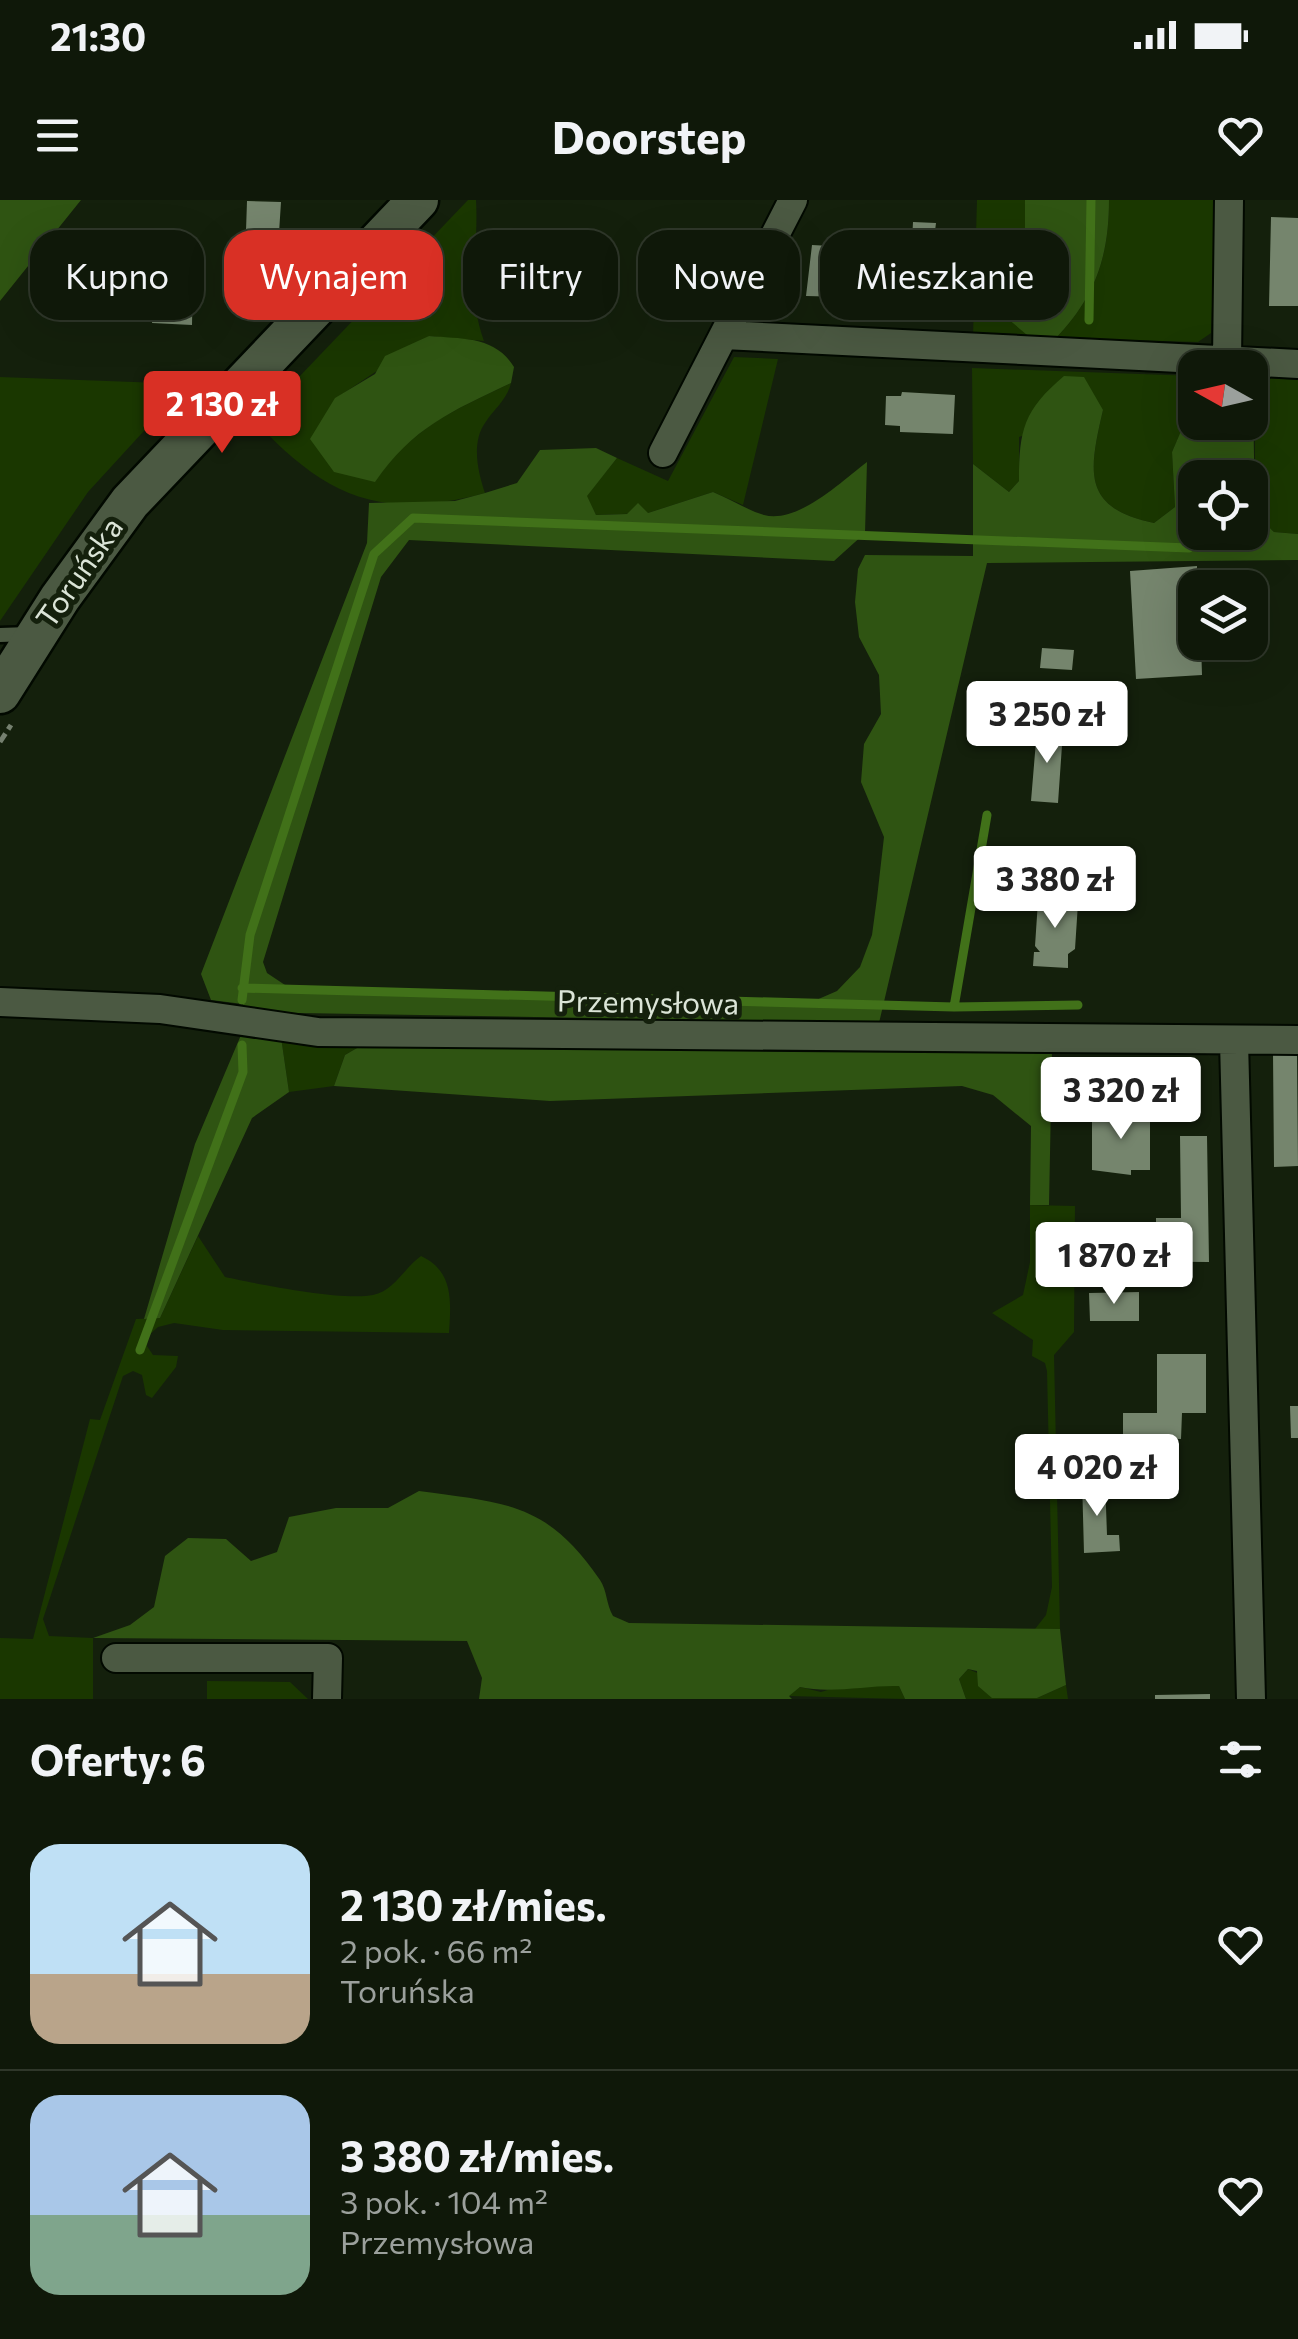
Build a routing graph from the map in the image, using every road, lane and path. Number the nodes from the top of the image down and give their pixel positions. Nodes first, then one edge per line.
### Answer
1 (418, 200) edge
2 (792, 200) edge
3 (1229, 200) edge
4 (724, 335) junction
5 (1228, 350) edge
6 (1178, 358) edge
7 (1268, 362) edge
8 (1298, 364) edge
9 (662, 452) dead end
10 (19, 634) edge
11 (0, 693) edge
12 (0, 1002) edge
13 (1298, 1040) edge
14 (1234, 1041) junction
15 (116, 1658) dead end
16 (327, 1699) edge
17 (1251, 1699) edge

1 - 10 main road, Toruńska
2 - 4 street
3 - 5 street
4 - 6 street
4 - 9 street
7 - 8 street
10 - 11 main road, Toruńska
12 - 14 street, Przemysłowa
13 - 14 street, Przemysłowa
14 - 17 street
15 - 16 street

